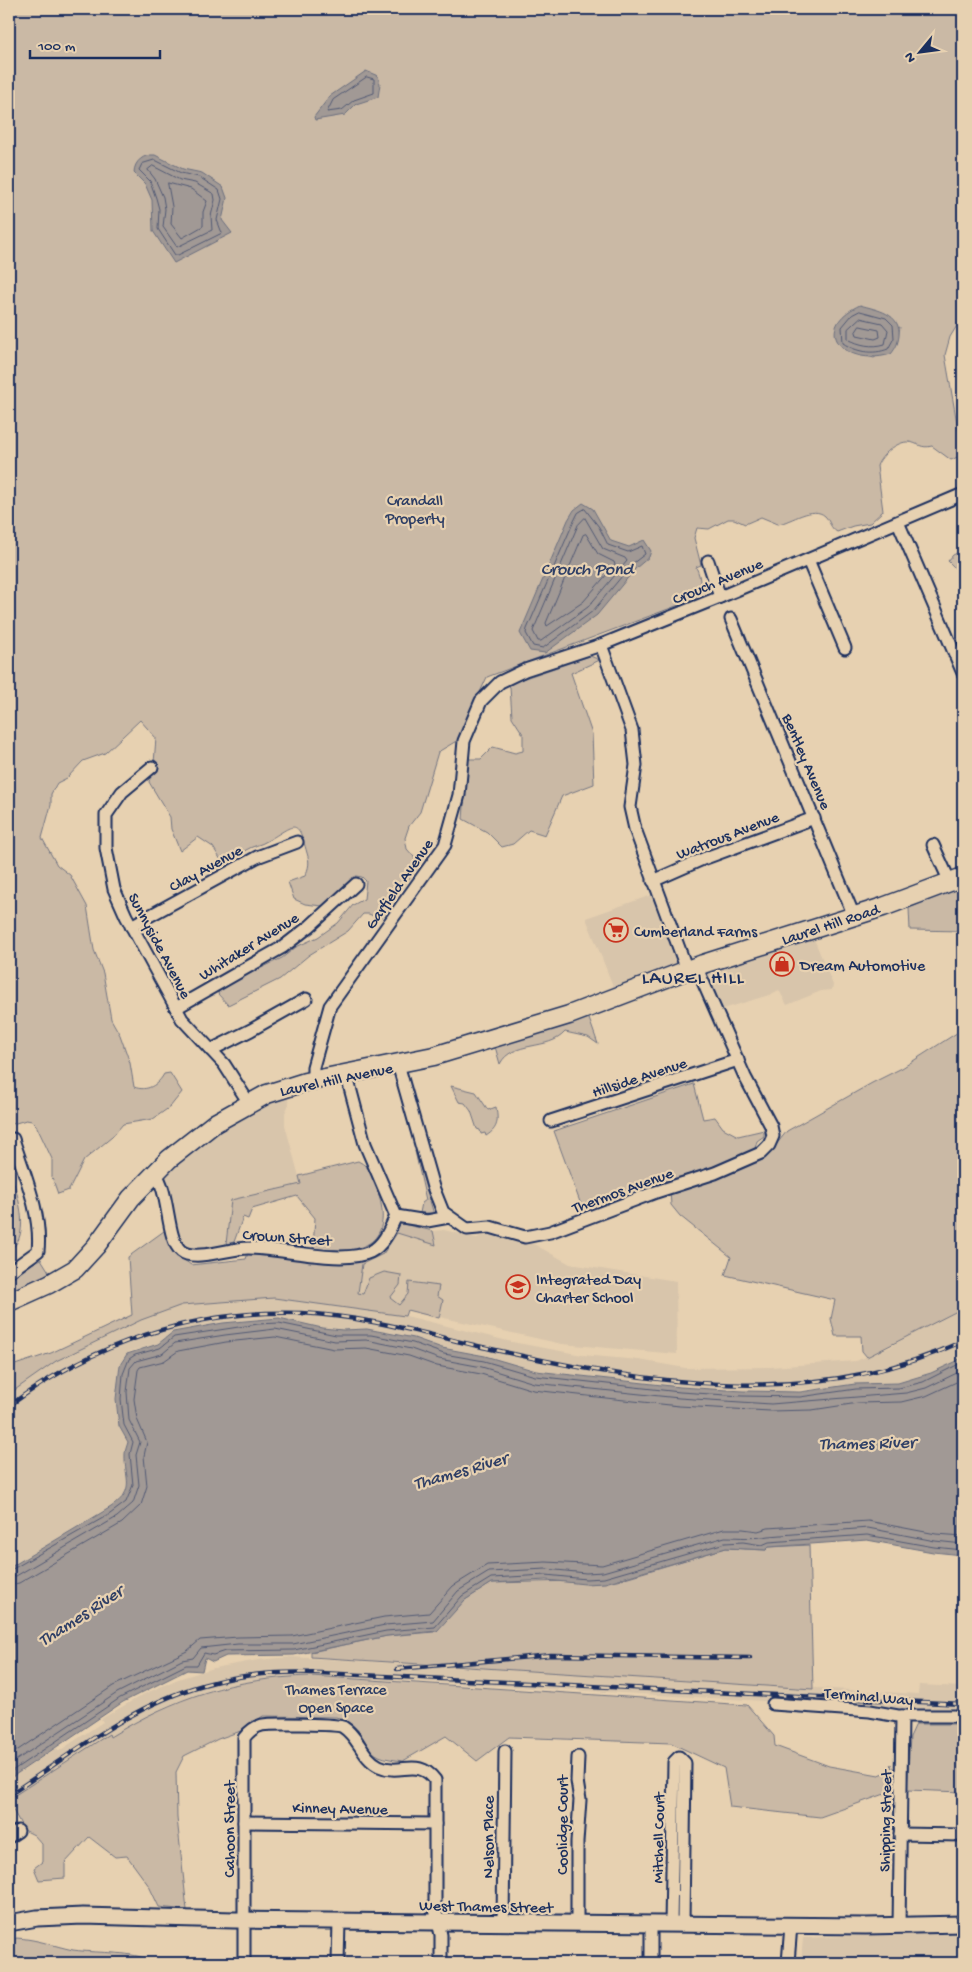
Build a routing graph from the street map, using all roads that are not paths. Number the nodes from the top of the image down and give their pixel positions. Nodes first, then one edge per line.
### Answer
1 (963, 494) edge
2 (898, 522) junction
3 (808, 560) junction
4 (708, 561) dead end
5 (720, 597) junction
6 (731, 619) dead end
7 (600, 645) junction
8 (845, 648) dead end
9 (963, 673) edge
10 (485, 695) joint
11 (152, 767) dead end
12 (814, 818) junction
13 (297, 842) dead end
14 (934, 845) dead end
15 (957, 879) edge
16 (653, 881) junction
17 (356, 884) dead end
18 (854, 916) junction
19 (131, 926) junction
20 (691, 968) junction
21 (306, 999) dead end
22 (176, 1008) junction
23 (211, 1050) junction
24 (738, 1060) junction
25 (398, 1064) junction
26 (346, 1073) junction
27 (313, 1080) junction
28 (248, 1103) junction
29 (550, 1121) dead end
30 (13, 1139) dead end
31 (155, 1173) junction
32 (396, 1216) junction
33 (449, 1217) junction
34 (9, 1272) edge
35 (9, 1302) edge
36 (773, 1704) dead end
37 (902, 1716) junction
38 (963, 1716) edge
39 (505, 1751) dead end
40 (578, 1757) dead end
41 (681, 1758) dead end
42 (244, 1822) junction
43 (435, 1824) junction
44 (900, 1834) junction
45 (963, 1835) edge
46 (244, 1920) junction
47 (339, 1921) junction
48 (438, 1922) junction
49 (503, 1922) junction
50 (9, 1923) edge
51 (577, 1923) junction
52 (652, 1924) junction
53 (677, 1924) junction
54 (963, 1924) edge
55 (791, 1925) junction
56 (899, 1926) junction
57 (244, 1963) edge
58 (338, 1963) edge
59 (441, 1963) edge
60 (651, 1963) edge
61 (788, 1963) edge

1 - 2 street, Crouch Avenue
2 - 3 street, Crouch Avenue
2 - 9 street
3 - 5 street, Crouch Avenue
3 - 8 street
4 - 5 street
5 - 7 street, Crouch Avenue
6 - 12 street, Bentley Avenue
7 - 10 street, Crouch Avenue
7 - 16 street, Thermos Avenue
10 - 27 street, Garfield Avenue
11 - 19 street, Sunnyside Avenue
12 - 16 street, Watrous Avenue
12 - 18 street, Bentley Avenue
13 - 19 street, Clay Avenue
14 - 15 street
15 - 18 highway, Laurel Hill Road
16 - 20 street, Thermos Avenue
17 - 22 street, Whitaker Avenue
18 - 20 highway, Laurel Hill Road
19 - 22 street, Sunnyside Avenue
20 - 24 street, Thermos Avenue
20 - 25 highway, Laurel Hill Avenue
21 - 23 street
22 - 23 street, Sunnyside Avenue
23 - 28 street, Sunnyside Avenue
24 - 29 street, Hillside Avenue
24 - 33 street, Thermos Avenue
25 - 26 highway, Laurel Hill Avenue
25 - 33 street
26 - 27 highway, Laurel Hill Avenue
26 - 32 street
27 - 28 highway, Laurel Hill Avenue
28 - 31 highway, Laurel Hill Avenue
30 - 34 street
31 - 32 street, Crown Street
31 - 35 highway, Laurel Hill Avenue
32 - 33 street
36 - 37 street, Terminal Way
37 - 38 street, Terminal Way
37 - 44 street, Shipping Street
39 - 49 street, Nelson Place
40 - 51 street, Coolidge Court
41 - 53 street, Mitchell Court
42 - 43 street, Kinney Avenue
42 - 43 street, Cahoon Street
42 - 46 street, Cahoon Street
43 - 48 street
44 - 45 street
44 - 56 street, Shipping Street
46 - 47 main road, West Thames Street
46 - 50 main road, West Thames Street
46 - 57 street, Cahoon Street
47 - 48 main road, West Thames Street
47 - 58 street
48 - 49 main road, West Thames Street
48 - 59 street
49 - 51 main road, West Thames Street
51 - 52 main road, West Thames Street
52 - 53 main road, West Thames Street
52 - 60 street
53 - 55 main road, West Thames Street
54 - 56 main road, West Thames Street
55 - 56 main road, West Thames Street
55 - 61 street

